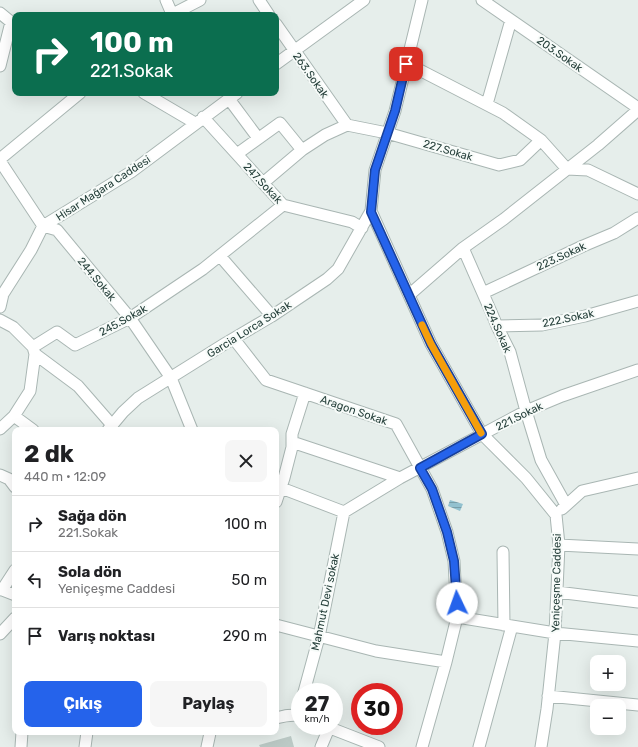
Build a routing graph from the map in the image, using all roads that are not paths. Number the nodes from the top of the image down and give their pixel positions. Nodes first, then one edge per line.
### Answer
1 (166, 0) edge
2 (200, 0) edge
3 (259, 0) edge
4 (364, 0) edge
5 (422, 0) edge
6 (482, 0) edge
7 (171, 12) edge
8 (178, 12) edge
9 (267, 12) edge
10 (0, 13) edge
11 (511, 20) junction
12 (279, 28) edge
13 (294, 50) junction
14 (279, 62) edge
15 (406, 64) junction
16 (0, 66) edge
17 (76, 96) edge
18 (150, 96) edge
19 (233, 96) edge
20 (487, 104) junction
21 (637, 104) edge
22 (199, 120) junction
23 (347, 125) junction
24 (387, 132) junction
25 (258, 138) junction
26 (541, 140) junction
27 (302, 150) junction
28 (237, 154) junction
29 (0, 160) edge
30 (567, 169) junction
31 (263, 183) junction
32 (638, 194) edge
33 (283, 205) junction
34 (371, 212) junction
35 (638, 218) edge
36 (43, 226) junction
37 (362, 228) junction
38 (462, 248) junction
39 (220, 256) junction
40 (483, 293) junction
41 (409, 295) junction
42 (638, 301) edge
43 (0, 307) edge
44 (272, 316) junction
45 (130, 318) junction
46 (0, 320) edge
47 (497, 326) junction
48 (234, 339) junction
49 (34, 350) junction
50 (638, 370) edge
51 (171, 378) junction
52 (305, 393) junction
53 (526, 411) junction
54 (14, 416) junction
55 (30, 427) edge
56 (109, 427) edge
57 (111, 427) edge
58 (191, 427) edge
59 (0, 429) edge
60 (482, 434) junction
61 (292, 442) junction
62 (420, 468) junction
63 (0, 475) edge
64 (400, 478) junction
65 (638, 478) edge
66 (12, 483) edge
67 (279, 483) edge
68 (279, 486) edge
69 (566, 505) junction
70 (344, 512) junction
71 (556, 515) junction
72 (559, 545) junction
73 (638, 549) edge
74 (503, 552) dead end
75 (12, 574) edge
76 (1, 589) edge
77 (557, 592) junction
78 (12, 593) edge
79 (638, 602) edge
80 (457, 617) junction
81 (12, 621) edge
82 (508, 625) junction
83 (279, 627) edge
84 (555, 633) junction
85 (0, 634) edge
86 (319, 637) junction
87 (638, 641) edge
88 (446, 662) junction
89 (306, 683) edge
90 (548, 696) junction
91 (638, 705) edge
92 (291, 715) edge
93 (279, 717) edge
94 (343, 733) edge
95 (22, 735) edge
96 (87, 735) edge
97 (209, 735) edge
98 (325, 735) edge
99 (21, 747) edge
100 (85, 747) edge
101 (207, 747) edge
102 (321, 747) edge
103 (379, 747) edge
104 (422, 747) edge
105 (479, 747) edge
106 (541, 747) edge

1 - 7 street
2 - 8 street
3 - 9 street
4 - 13 street
5 - 15 street
6 - 11 street, 203.Sokak
10 - 16 street
11 - 20 street
11 - 21 street, 203.Sokak
12 - 13 street, 263.Sokak
13 - 14 street
13 - 23 street, 263.Sokak
15 - 20 street
15 - 24 street
17 - 29 street
18 - 22 street, 247.Sokak
19 - 22 street, Hisar Mağara Caddesi
19 - 25 street
20 - 26 street
21 - 30 street
22 - 28 street, 247.Sokak
22 - 36 street, Hisar Mağara Caddesi
23 - 24 street, 227.Sokak
23 - 27 street
24 - 26 street, 227.Sokak
24 - 34 street
25 - 27 street
25 - 28 street
26 - 30 street
27 - 31 street
28 - 31 street, 247.Sokak
29 - 36 street
30 - 32 street
30 - 38 street
31 - 33 street, 247.Sokak
33 - 37 street, 247.Sokak
33 - 39 street, 245.Sokak
34 - 37 street, Garcia Lorca Sokak
34 - 41 street
35 - 40 street, 223.Sokak
36 - 43 street, Hisar Mağara Caddesi
36 - 45 street, 244.Sokak
37 - 44 street, Garcia Lorca Sokak
38 - 40 street, 224.Sokak
38 - 41 street
39 - 44 street
39 - 45 street, 245.Sokak
40 - 47 street, 224.Sokak
41 - 60 street
42 - 47 street, 222.Sokak
44 - 48 street, Garcia Lorca Sokak
45 - 49 street, 245.Sokak
45 - 51 street, 244.Sokak
46 - 49 street
47 - 53 street, 224.Sokak
48 - 51 street, Garcia Lorca Sokak
48 - 52 street, Aragon Sokak
49 - 54 street
49 - 56 street
50 - 53 street, 221.Sokak
51 - 57 street, Garcia Lorca Sokak
51 - 58 street, 244.Sokak
52 - 61 street
52 - 62 street, Aragon Sokak
53 - 60 street, 221.Sokak
53 - 69 street, 224.Sokak
54 - 55 street
54 - 59 street
60 - 62 street, 221.Sokak
60 - 71 street
61 - 64 street
61 - 67 street
62 - 64 street, 221.Sokak
62 - 80 street, Aragon Sokak
63 - 66 street
64 - 70 street, 221.Sokak
65 - 69 street
68 - 70 street
69 - 71 street
70 - 86 street, Mahmut Devi sokak
71 - 72 street, Yeniçeşme Caddesi
72 - 73 street
72 - 77 street, Yeniçeşme Caddesi
74 - 82 street
75 - 76 street
76 - 78 street
77 - 79 street
77 - 84 street, Yeniçeşme Caddesi
80 - 82 street
80 - 88 street, Aragon Sokak
81 - 85 street
82 - 84 street
82 - 105 street
83 - 86 street
84 - 87 street
84 - 90 street, Yeniçeşme Caddesi
86 - 88 street
86 - 89 street, Mahmut Devi sokak
88 - 104 street, Aragon Sokak
90 - 91 street
90 - 106 street, Yeniçeşme Caddesi
92 - 93 street
94 - 103 street
95 - 99 street
96 - 100 street
97 - 101 street
98 - 102 street

